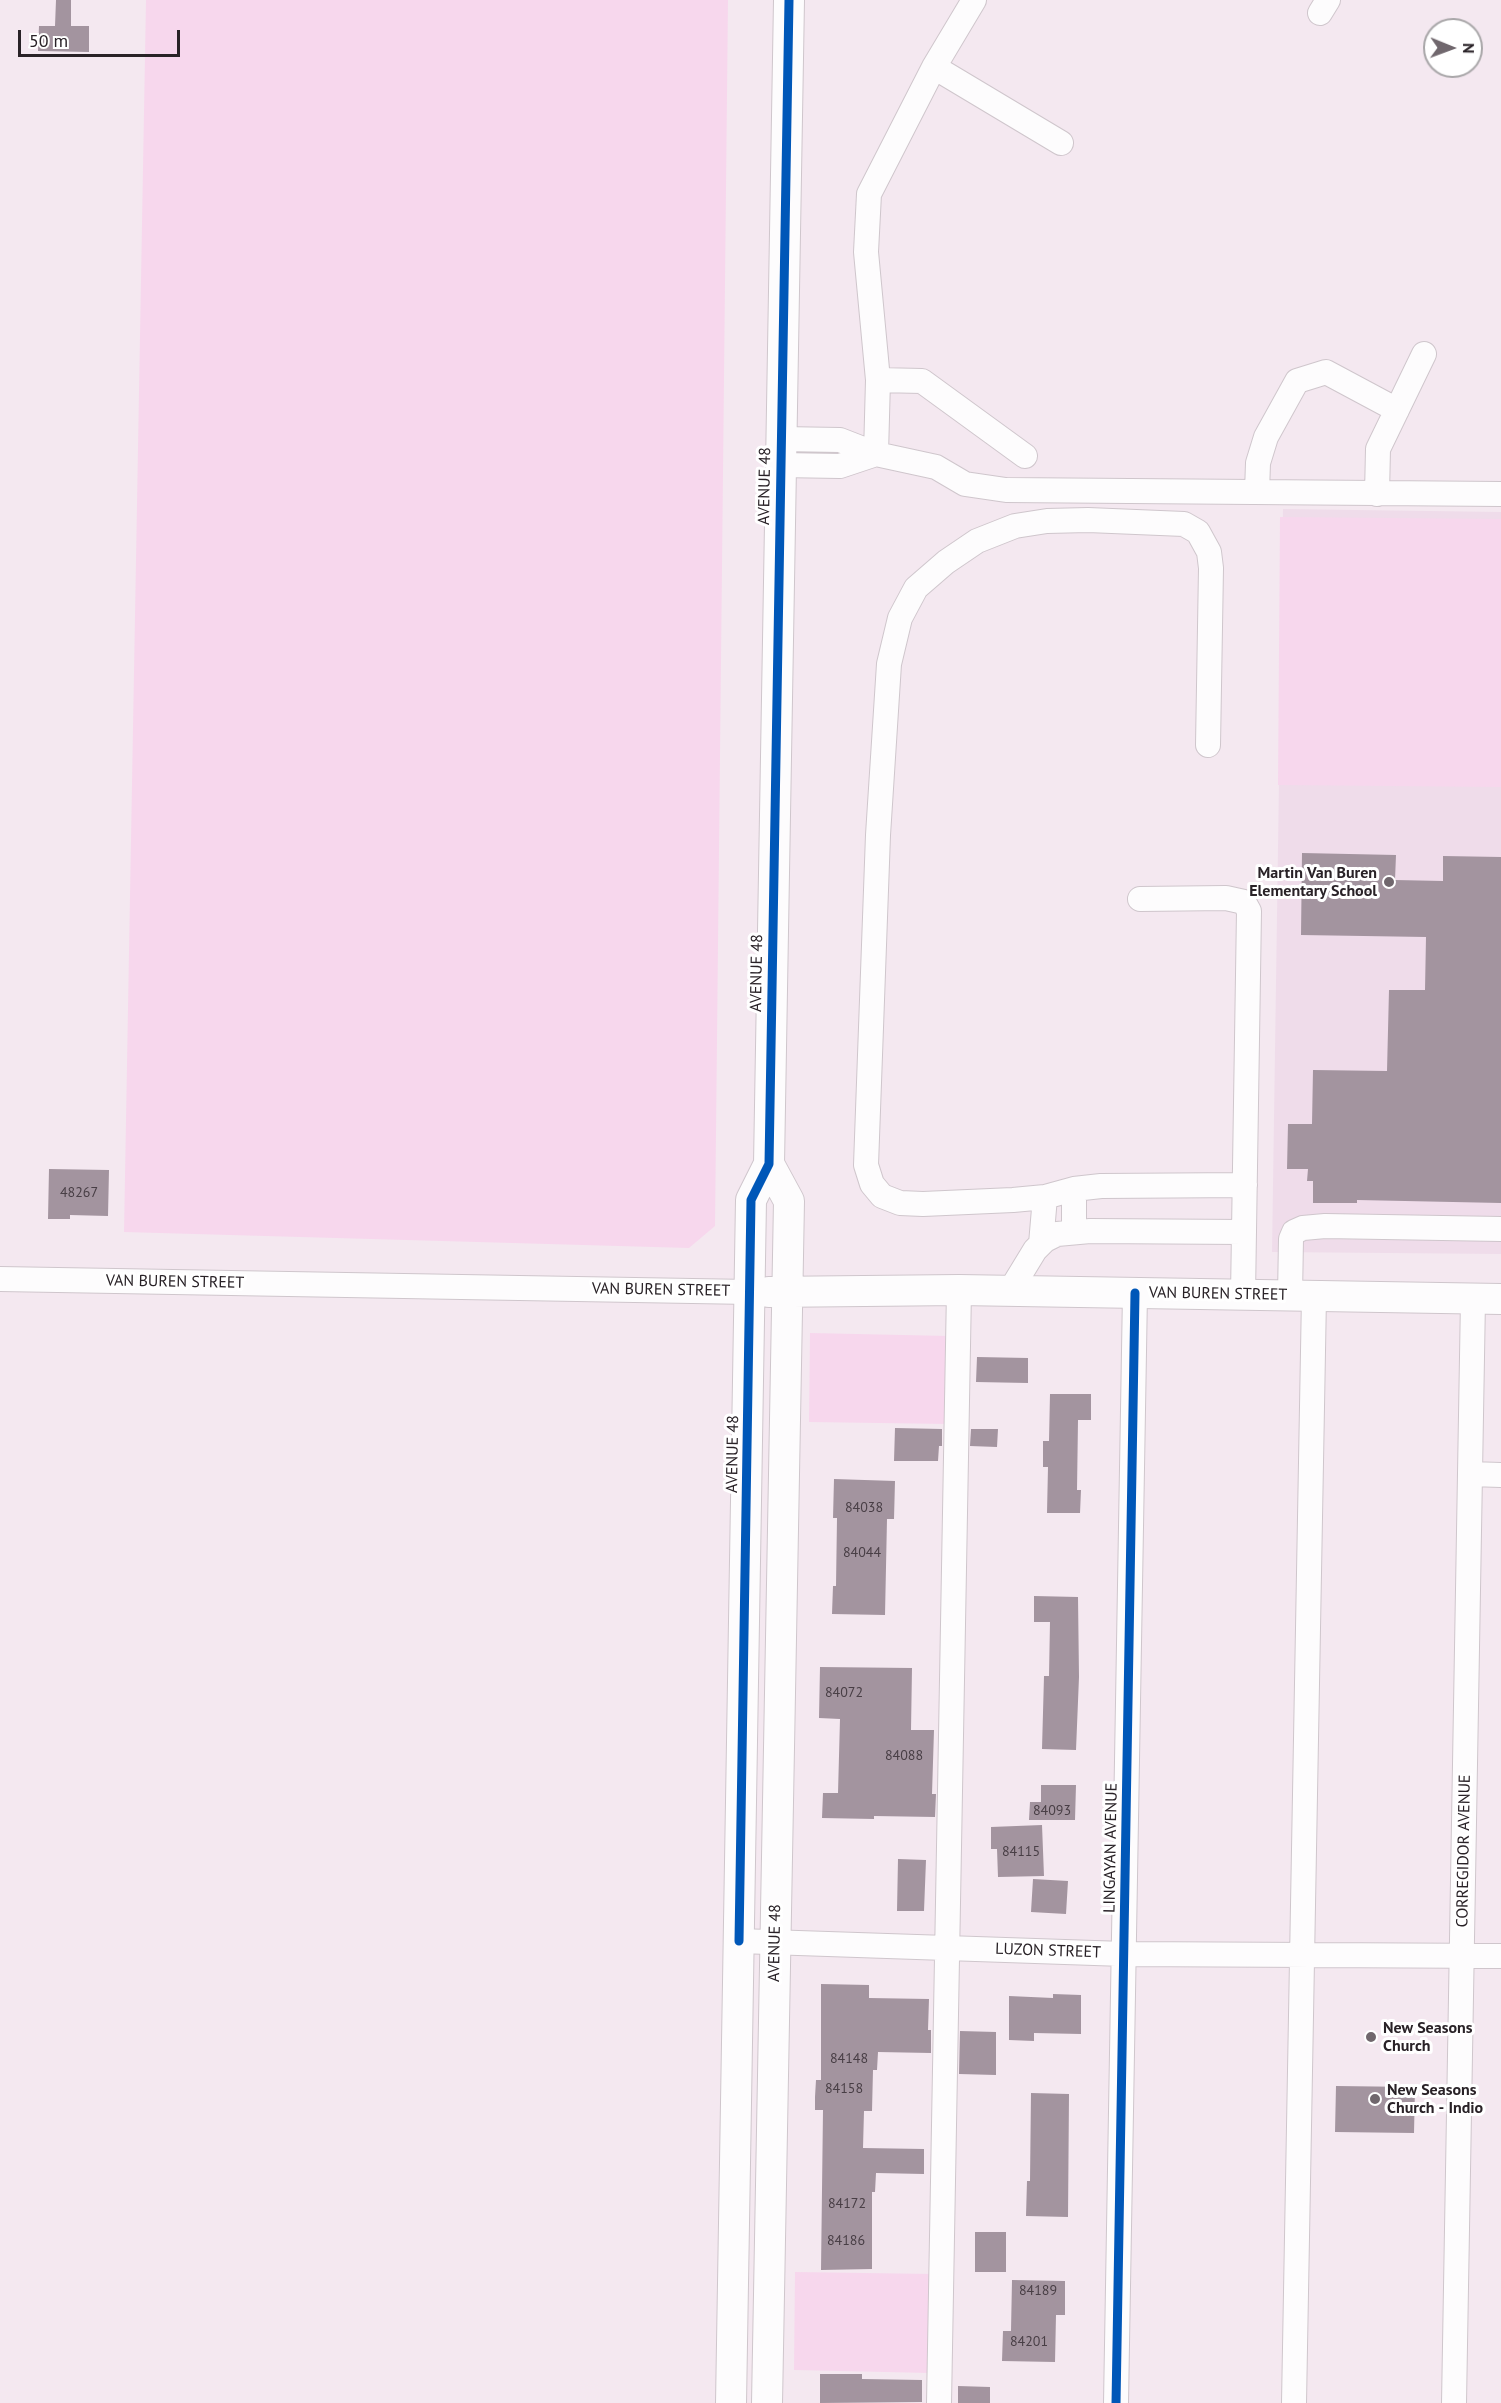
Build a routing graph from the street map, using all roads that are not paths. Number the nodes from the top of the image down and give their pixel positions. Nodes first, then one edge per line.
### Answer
1 (789, 0) edge
2 (974, 0) edge
3 (934, 67) junction
4 (1061, 143) dead end
5 (1424, 354) dead end
6 (878, 380) junction
7 (1397, 410) junction
8 (780, 452) junction
9 (876, 454) junction
10 (1025, 456) dead end
11 (1257, 492) junction
12 (1377, 494) junction
13 (1501, 494) edge
14 (1208, 745) dead end
15 (1140, 899) dead end
16 (769, 1164) junction
17 (1245, 1185) junction
18 (1074, 1189) junction
19 (1046, 1197) junction
20 (1501, 1229) edge
21 (1074, 1232) junction
22 (1244, 1232) junction
23 (1041, 1244) junction
24 (0, 1279) edge
25 (959, 1290) junction
26 (1011, 1291) junction
27 (750, 1292) junction
28 (788, 1292) junction
29 (1135, 1293) junction
30 (1243, 1295) junction
31 (1302, 1296) junction
32 (1487, 1299) edge
33 (1470, 1474) junction
34 (1501, 1475) edge
35 (739, 1941) junction
36 (775, 1942) junction
37 (947, 1948) junction
38 (1124, 1954) junction
39 (1302, 1955) junction
40 (1462, 1956) junction
41 (1501, 1956) edge
42 (733, 2290) junction
43 (731, 2403) edge
44 (747, 2403) edge
45 (767, 2403) edge
46 (939, 2403) edge
47 (1116, 2403) edge
48 (1294, 2403) edge
49 (1454, 2403) edge

1 - 8 main road, AVENUE 48
2 - 3 street
3 - 4 street
3 - 6 street
5 - 7 street
6 - 9 street
6 - 10 street
7 - 11 street
7 - 12 street
8 - 9 street
8 - 16 main road, AVENUE 48
9 - 11 street
11 - 12 street
12 - 13 street
14 - 19 street
15 - 17 street
16 - 27 main road, AVENUE 48
16 - 28 main road, AVENUE 48
17 - 18 street
17 - 22 street
18 - 19 street
18 - 21 street
19 - 23 street
20 - 31 street
21 - 22 street
21 - 23 street
22 - 30 street
23 - 26 street
24 - 27 street, VAN BUREN STREET
25 - 26 main road, VAN BUREN STREET
25 - 28 main road, VAN BUREN STREET
25 - 37 street
26 - 29 main road, VAN BUREN STREET
27 - 28 main road, VAN BUREN STREET
27 - 35 main road, AVENUE 48
28 - 36 main road, AVENUE 48
29 - 30 main road, VAN BUREN STREET
29 - 38 street, LINGAYAN AVENUE
30 - 31 main road, VAN BUREN STREET
31 - 32 main road, VAN BUREN STREET
31 - 39 street
32 - 33 street, CORREGIDOR AVENUE
33 - 34 street
33 - 40 street, CORREGIDOR AVENUE
35 - 36 street, LUZON STREET
35 - 42 main road, AVENUE 48
36 - 37 street, LUZON STREET
36 - 45 main road, AVENUE 48
37 - 38 street, LUZON STREET
37 - 46 street
38 - 39 street, LUZON STREET
38 - 47 street, LINGAYAN AVENUE
39 - 40 street, LUZON STREET
39 - 48 street
40 - 41 street, LUZON STREET
40 - 49 street, CORREGIDOR AVENUE
42 - 43 main road, AVENUE 48
42 - 44 main road

